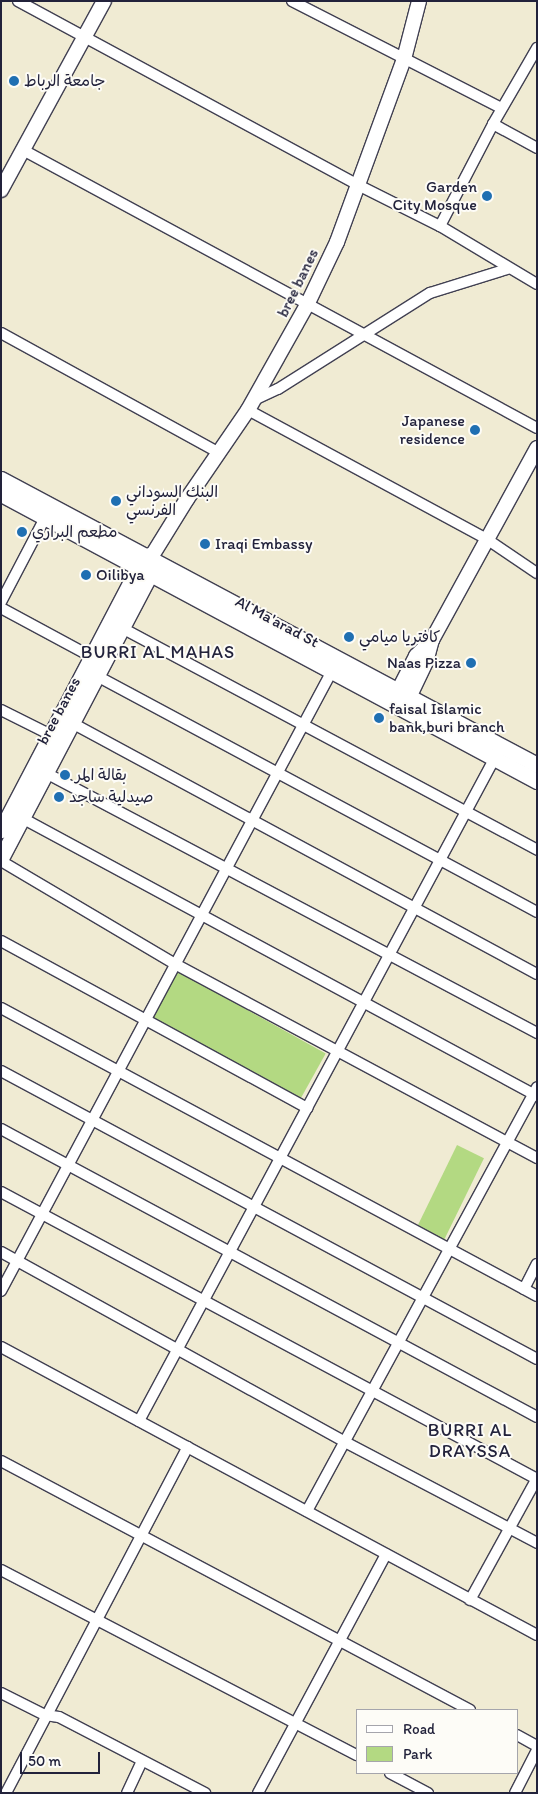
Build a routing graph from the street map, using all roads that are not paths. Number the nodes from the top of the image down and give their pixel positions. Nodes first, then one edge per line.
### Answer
1 (18, 1) edge
2 (104, 1) edge
3 (292, 1) edge
4 (419, 1) edge
5 (86, 36) junction
6 (537, 48) edge
7 (404, 59) junction
8 (501, 108) junction
9 (493, 124) junction
10 (537, 148) edge
11 (24, 150) junction
12 (358, 185) junction
13 (1, 190) edge
14 (440, 226) junction
15 (507, 269) junction
16 (537, 284) edge
17 (307, 305) junction
18 (1, 333) edge
19 (361, 335) junction
20 (251, 405) junction
21 (537, 428) edge
22 (537, 448) edge
23 (219, 453) junction
24 (537, 462) edge
25 (525, 476) junction
26 (1, 479) edge
27 (1, 494) edge
28 (45, 518) junction
29 (488, 540) junction
30 (148, 563) junction
31 (537, 573) edge
32 (1, 602) edge
33 (1, 608) edge
34 (122, 628) junction
35 (92, 657) junction
36 (335, 665) junction
37 (97, 676) junction
38 (401, 701) junction
39 (1, 710) edge
40 (72, 723) junction
41 (302, 727) junction
42 (51, 735) junction
43 (498, 752) junction
44 (537, 765) edge
45 (278, 772) junction
46 (46, 773) junction
47 (537, 781) edge
48 (466, 812) junction
49 (11, 815) edge
50 (252, 820) junction
51 (1, 830) edge
52 (537, 850) edge
53 (1, 860) edge
54 (440, 860) junction
55 (226, 870) junction
56 (415, 907) junction
57 (537, 912) edge
58 (202, 914) junction
59 (1, 941) edge
60 (389, 955) junction
61 (175, 964) junction
62 (537, 974) edge
63 (364, 1003) junction
64 (1, 1008) edge
65 (146, 1019) junction
66 (537, 1033) edge
67 (337, 1053) junction
68 (1, 1071) edge
69 (118, 1073) junction
70 (535, 1092) edge
71 (307, 1108) junction
72 (93, 1118) junction
73 (1, 1129) edge
74 (507, 1142) junction
75 (537, 1158) edge
76 (279, 1160) junction
77 (68, 1166) junction
78 (1, 1192) edge
79 (254, 1206) junction
80 (42, 1214) junction
81 (449, 1250) junction
82 (1, 1252) edge
83 (229, 1253) junction
84 (17, 1261) junction
85 (537, 1264) edge
86 (524, 1289) junction
87 (1, 1291) edge
88 (537, 1296) edge
89 (422, 1298) junction
90 (204, 1299) junction
91 (398, 1344) junction
92 (1, 1347) edge
93 (177, 1349) junction
94 (537, 1358) edge
95 (372, 1390) junction
96 (537, 1417) edge
97 (139, 1421) junction
98 (345, 1442) junction
99 (188, 1447) junction
100 (1, 1461) edge
101 (537, 1479) edge
102 (307, 1511) junction
103 (509, 1528) junction
104 (140, 1535) junction
105 (537, 1543) edge
106 (386, 1554) junction
107 (1, 1570) edge
108 (470, 1600) junction
109 (95, 1620) junction
110 (537, 1635) edge
111 (338, 1640) junction
112 (1, 1693) edge
113 (468, 1709) edge
114 (46, 1715) junction
115 (295, 1723) junction
116 (518, 1736) edge
117 (537, 1746) edge
118 (537, 1750) edge
119 (356, 1754) edge
120 (142, 1761) junction
121 (392, 1774) edge
122 (6, 1793) edge
123 (127, 1793) edge
124 (205, 1793) edge
125 (258, 1793) edge
126 (428, 1793) edge
127 (515, 1793) edge

1 - 5 street
2 - 5 street
3 - 7 street
4 - 7 street, bree banes
5 - 11 street
5 - 12 street
6 - 8 street
7 - 8 street
7 - 12 street, bree banes
8 - 9 street
9 - 10 street
9 - 14 street
11 - 13 street
11 - 17 street
12 - 14 street
12 - 17 street, bree banes
14 - 15 street
15 - 16 street
15 - 19 street
17 - 19 street
17 - 20 street, bree banes
18 - 23 street
19 - 20 street
19 - 21 street
20 - 23 street, bree banes
20 - 29 street
22 - 25 street
23 - 30 street, bree banes
24 - 25 street
25 - 29 street
26 - 30 main road, Al Ma'arad St
27 - 28 main road, Al Ma'arad St
28 - 30 main road, Al Ma'arad St
28 - 32 street
29 - 31 street
29 - 38 street
30 - 34 main road, bree banes
30 - 35 main road, bree banes
30 - 36 main road, Al Ma'arad St
33 - 35 street
34 - 37 main road, bree banes
34 - 41 street
35 - 42 main road, bree banes
36 - 38 main road, Al Ma'arad St
36 - 41 street
37 - 40 main road, bree banes
37 - 45 street
38 - 43 main road, Al Ma'arad St
39 - 42 street
40 - 46 main road, bree banes
40 - 50 street
41 - 45 street
41 - 48 street
42 - 49 main road, bree banes
43 - 44 main road, Al Ma'arad St
43 - 47 main road, Al Ma'arad St
43 - 48 street
45 - 50 street
45 - 54 street
46 - 49 main road, bree banes
46 - 55 street
48 - 52 street
48 - 54 street
49 - 51 main road, bree banes
49 - 53 main road, bree banes
49 - 58 street
50 - 55 street
50 - 56 street
53 - 61 street
54 - 56 street
54 - 57 street
55 - 58 street
55 - 60 street
56 - 60 street
56 - 62 street
58 - 61 street
58 - 63 street
59 - 65 street
60 - 63 street
60 - 66 street
61 - 65 street
61 - 67 street
63 - 67 street
63 - 70 street
64 - 69 street
65 - 69 street
65 - 71 street
67 - 71 street
67 - 74 street
68 - 72 street
69 - 72 street
69 - 76 street
70 - 74 street
71 - 76 street
72 - 77 street
72 - 79 street
73 - 77 street
74 - 75 street
74 - 81 street
76 - 79 street
76 - 81 street
77 - 80 street
77 - 83 street
78 - 80 street
79 - 83 street
79 - 89 street
80 - 84 street
80 - 90 street
81 - 86 street
81 - 89 street
82 - 84 street
83 - 90 street
83 - 91 street
84 - 87 street
84 - 93 street
85 - 86 street
86 - 88 street
89 - 91 street
89 - 94 street
90 - 93 street
90 - 95 street
91 - 95 street
91 - 96 street
92 - 97 street
93 - 97 street
93 - 98 street
95 - 98 street
95 - 101 street
97 - 99 street
98 - 102 street
98 - 103 street
99 - 102 street
99 - 104 street
100 - 104 street
101 - 103 street
102 - 106 street
103 - 105 street
103 - 108 street
104 - 109 street
104 - 111 street
106 - 108 street
106 - 111 street
107 - 109 street
108 - 110 street
109 - 114 street
109 - 115 street
111 - 113 street
111 - 115 street
112 - 114 street
114 - 120 street
114 - 122 street
115 - 119 street
115 - 125 street
116 - 117 street
118 - 127 street
120 - 123 street
120 - 124 street
121 - 126 street

